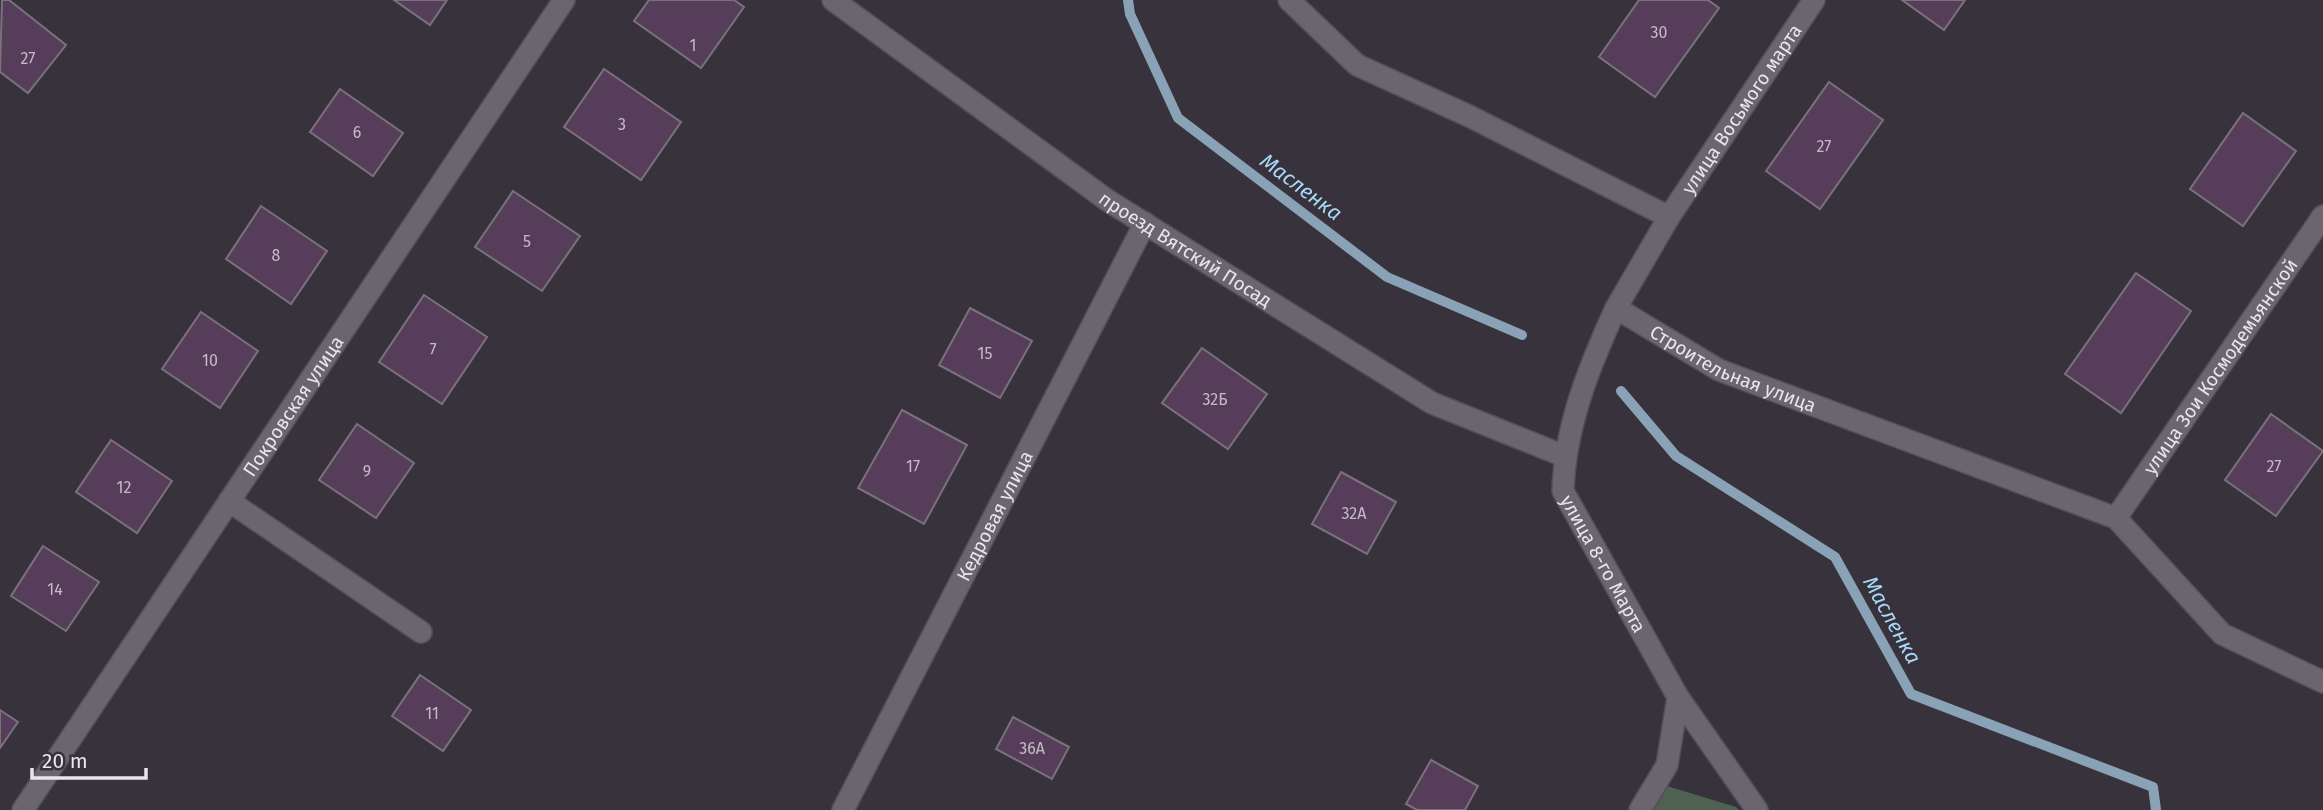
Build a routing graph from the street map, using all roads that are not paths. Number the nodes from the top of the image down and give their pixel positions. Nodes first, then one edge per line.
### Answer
1 (564, 0) edge
2 (833, 0) edge
3 (1289, 0) edge
4 (1814, 0) edge
5 (2323, 216) edge
6 (1669, 218) junction
7 (1145, 223) junction
8 (1616, 309) junction
9 (1564, 456) junction
10 (229, 501) junction
11 (2116, 518) junction
12 (421, 632) dead end
13 (2323, 681) edge
14 (1678, 697) junction
15 (23, 810) edge
16 (843, 810) edge
17 (1640, 810) edge
18 (1757, 810) edge

1 - 10 street, Покровская улица
2 - 7 street, проезд Вятский Посад
3 - 6 street
4 - 6 street, улица Восьмого марта
5 - 11 street, улица Зои Космодемьянской
6 - 8 street
7 - 9 street, проезд Вятский Посад
7 - 16 street, Кедровая улица
8 - 9 street, улица 8-го Марта
8 - 11 street, Строительная улица
9 - 14 street, улица 8-го Марта
10 - 12 street
10 - 15 street, Покровская улица
11 - 13 street, Строительная улица
14 - 17 street
14 - 18 street, улица 8-го Марта

